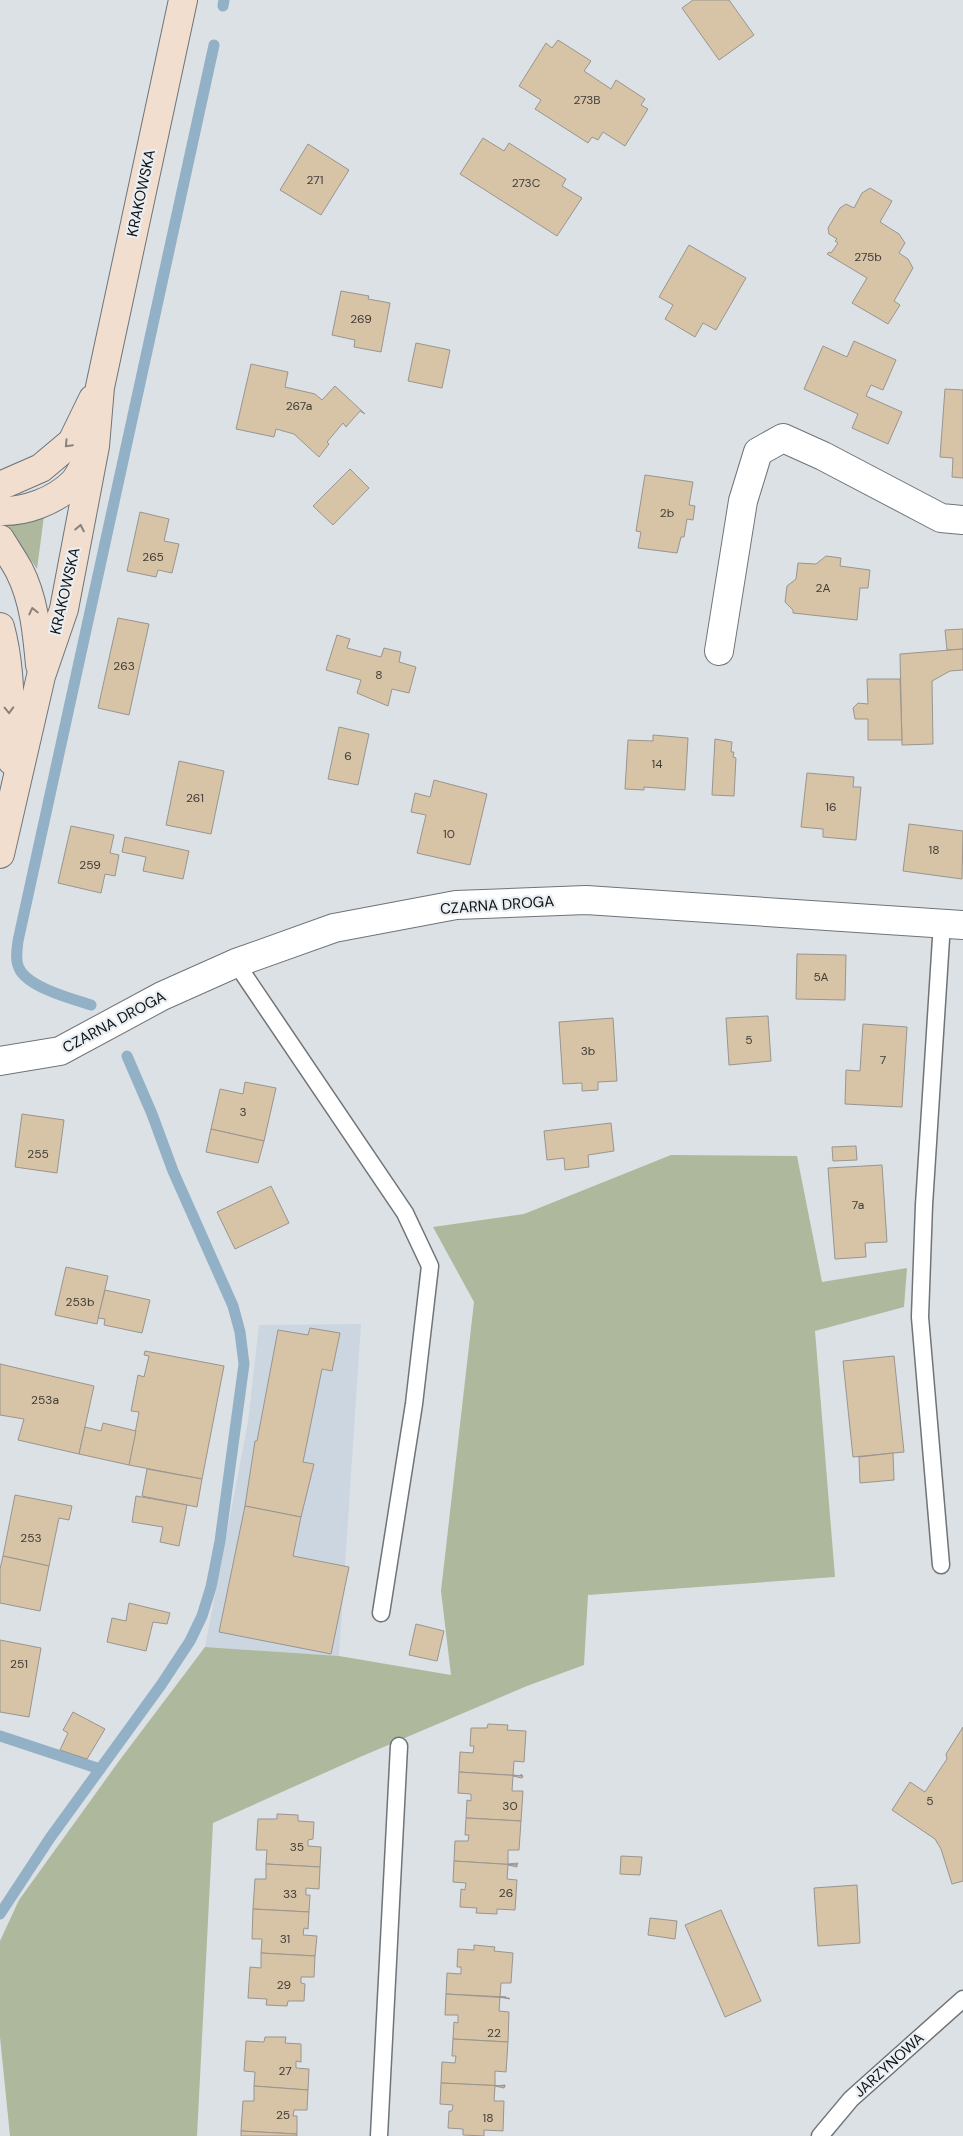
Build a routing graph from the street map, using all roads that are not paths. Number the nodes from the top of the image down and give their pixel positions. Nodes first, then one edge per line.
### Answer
1 (183, 0) edge
2 (100, 387) junction
3 (95, 446) junction
4 (0, 486) edge
5 (0, 511) edge
6 (963, 520) edge
7 (0, 540) edge
8 (0, 627) edge
9 (719, 651) dead end
10 (42, 676) junction
11 (14, 792) junction
12 (0, 854) edge
13 (952, 924) edge
14 (236, 963) junction
15 (0, 1061) edge
16 (941, 1565) dead end
17 (381, 1613) dead end
18 (399, 1746) dead end
19 (963, 1999) edge
20 (380, 2136) edge
21 (820, 2136) edge

1 - 2 main road, KRAKOWSKA
2 - 3 main road, KRAKOWSKA
2 -> 4 main road, KRAKOWSKA
3 - 5 main road
10 -> 3 main road, KRAKOWSKA
6 - 9 street
10 -> 7 main road, KRAKOWSKA
8 -> 11 main road, KRAKOWSKA
10 - 11 main road, KRAKOWSKA
11 - 12 main road, KRAKOWSKA
13 - 14 street, CZARNA DROGA
13 - 16 lane
14 - 15 street, CZARNA DROGA
14 - 17 lane
18 - 20 lane
19 - 21 lane, JARZYNOWA

